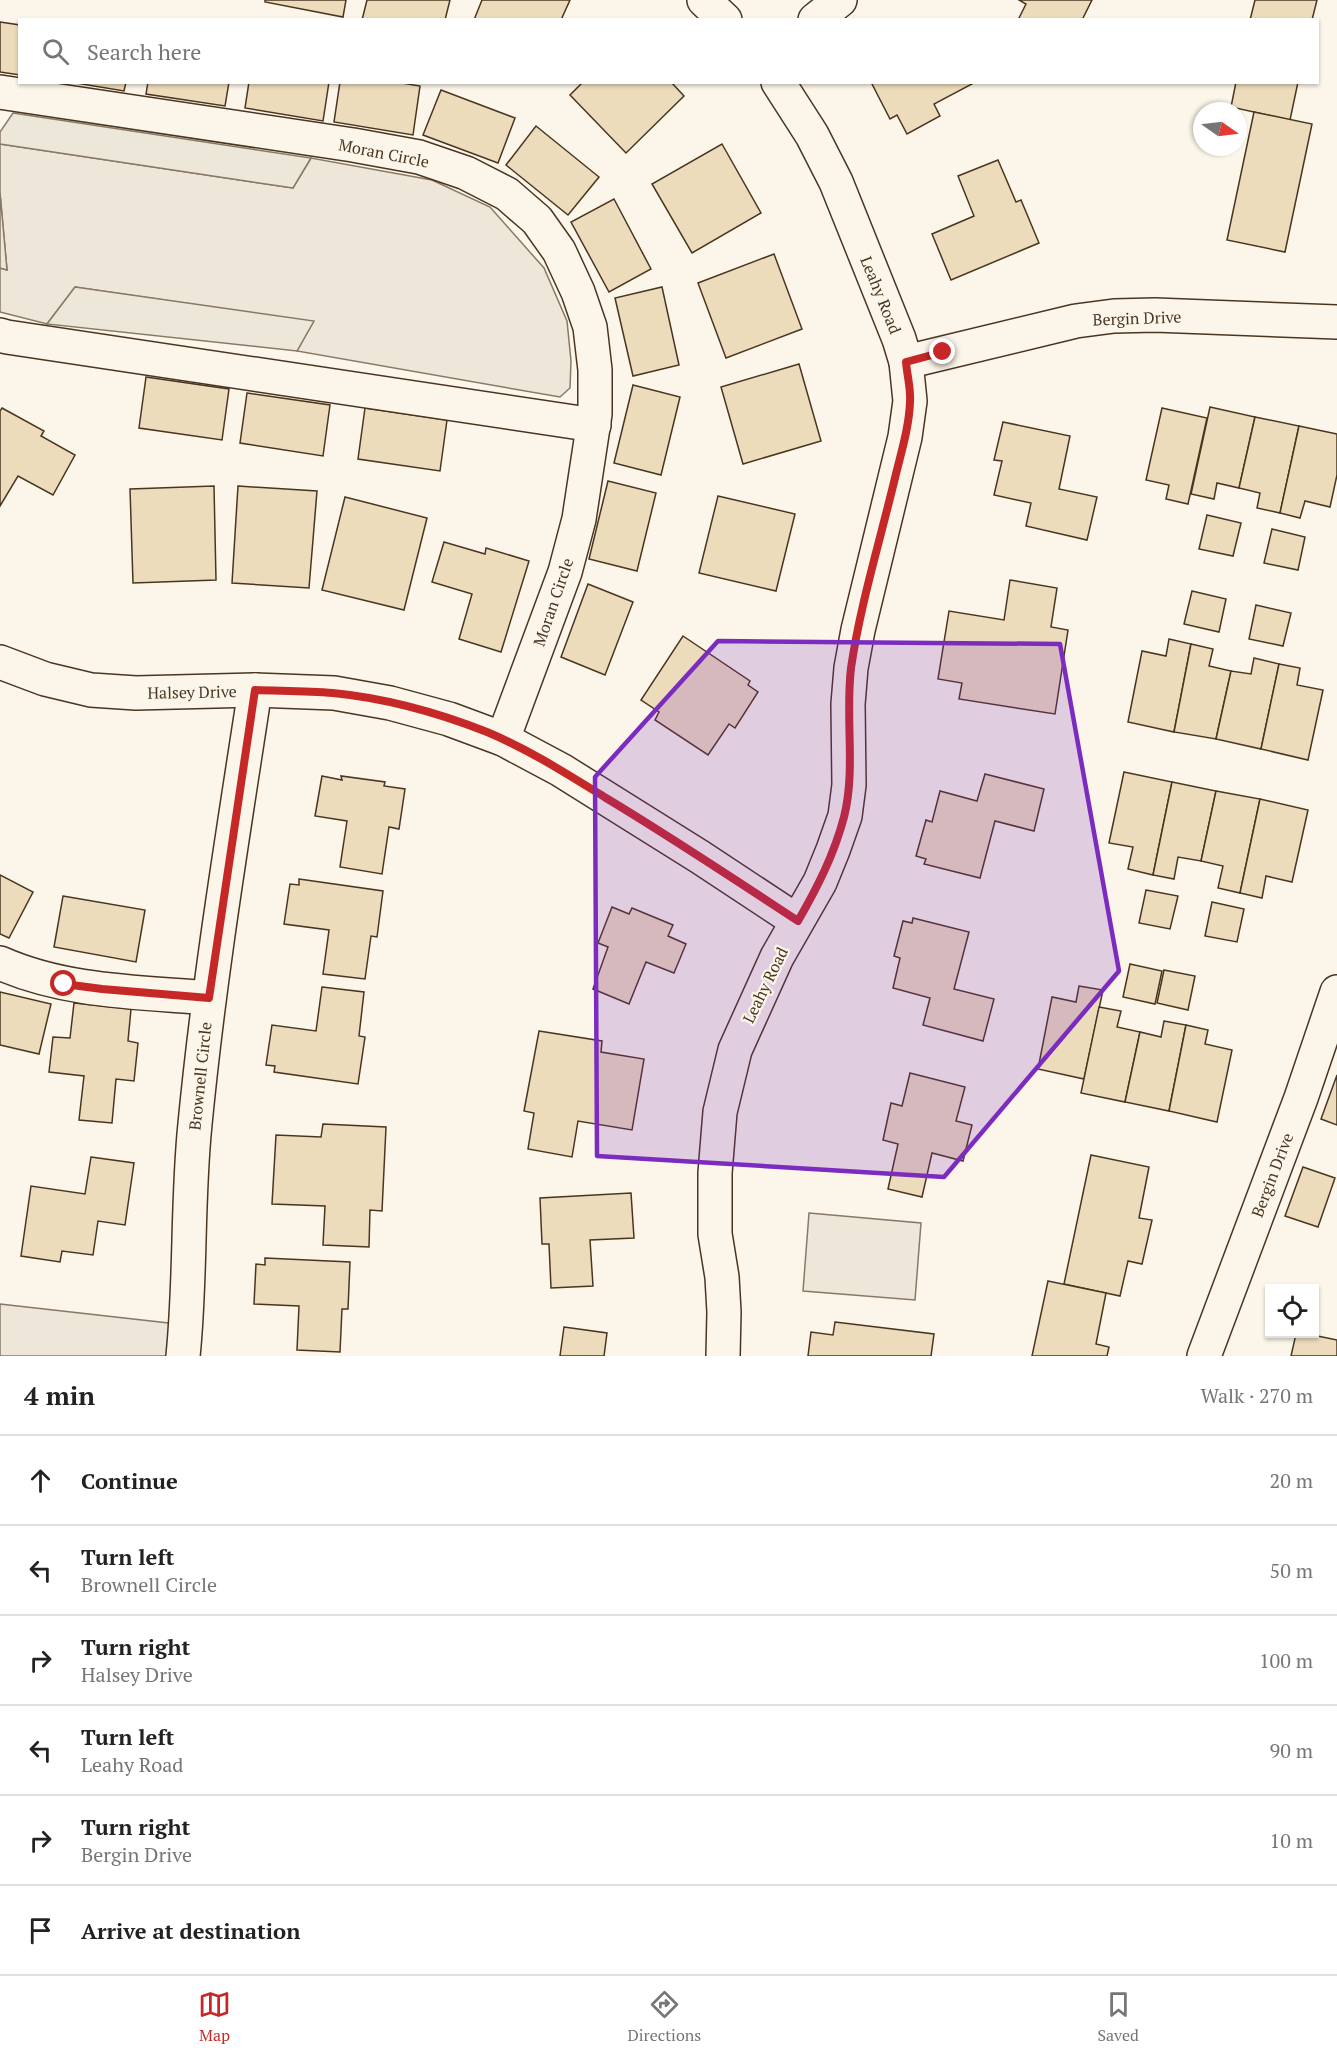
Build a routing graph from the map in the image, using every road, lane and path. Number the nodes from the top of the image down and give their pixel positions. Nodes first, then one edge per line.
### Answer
1 (704, 0) edge
2 (840, 0) edge
3 (723, 18) edge
4 (818, 18) edge
5 (779, 84) edge
6 (0, 92) edge
7 (1337, 322) edge
8 (0, 335) edge
9 (906, 362) junction
10 (594, 425) junction
11 (0, 662) edge
12 (255, 690) junction
13 (503, 739) junction
14 (798, 921) junction
15 (0, 963) edge
16 (1337, 992) edge
17 (209, 998) junction
18 (183, 1356) edge
19 (723, 1356) edge
20 (1204, 1356) edge

1 - 3 street
2 - 4 street
5 - 9 street, Leahy Road
6 - 10 street, Moran Circle
7 - 9 street, Bergin Drive
8 - 10 street
9 - 14 street, Leahy Road
10 - 13 street, Moran Circle
11 - 12 street, Halsey Drive
12 - 13 street, Halsey Drive
12 - 17 street, Brownell Circle
13 - 14 street, Halsey Drive
14 - 19 street, Leahy Road
15 - 17 street
16 - 20 street, Bergin Drive
17 - 18 street, Brownell Circle

